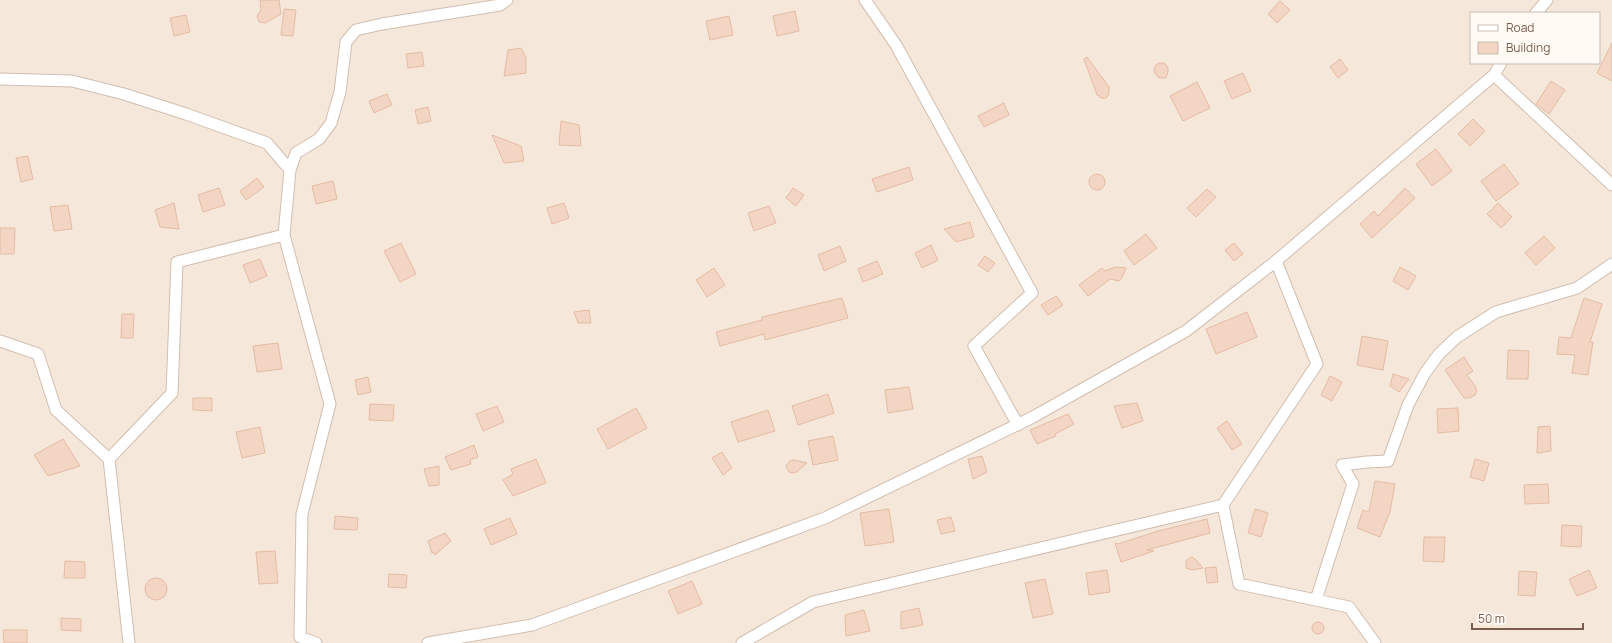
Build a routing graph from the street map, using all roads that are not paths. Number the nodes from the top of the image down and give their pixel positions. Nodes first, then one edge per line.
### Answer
1 (507, 0) edge
2 (865, 0) edge
3 (1547, 0) edge
4 (1537, 12) edge
5 (1500, 64) edge
6 (1494, 75) junction
7 (0, 79) edge
8 (290, 170) junction
9 (1612, 185) edge
10 (284, 235) junction
11 (1276, 261) junction
12 (1612, 264) edge
13 (0, 342) edge
14 (1018, 425) junction
15 (109, 459) junction
16 (1223, 505) junction
17 (1316, 600) junction
18 (129, 643) edge
19 (316, 643) edge
20 (428, 643) edge
21 (742, 643) edge
22 (1375, 643) edge

1 - 8 street
2 - 14 street
3 - 4 street
5 - 6 street
6 - 9 street
6 - 11 street
7 - 8 street
8 - 10 street
10 - 15 street
10 - 19 street
11 - 14 street
11 - 16 street
12 - 17 street
13 - 15 street
14 - 20 street
15 - 18 street
16 - 17 street
16 - 21 street
17 - 22 street

